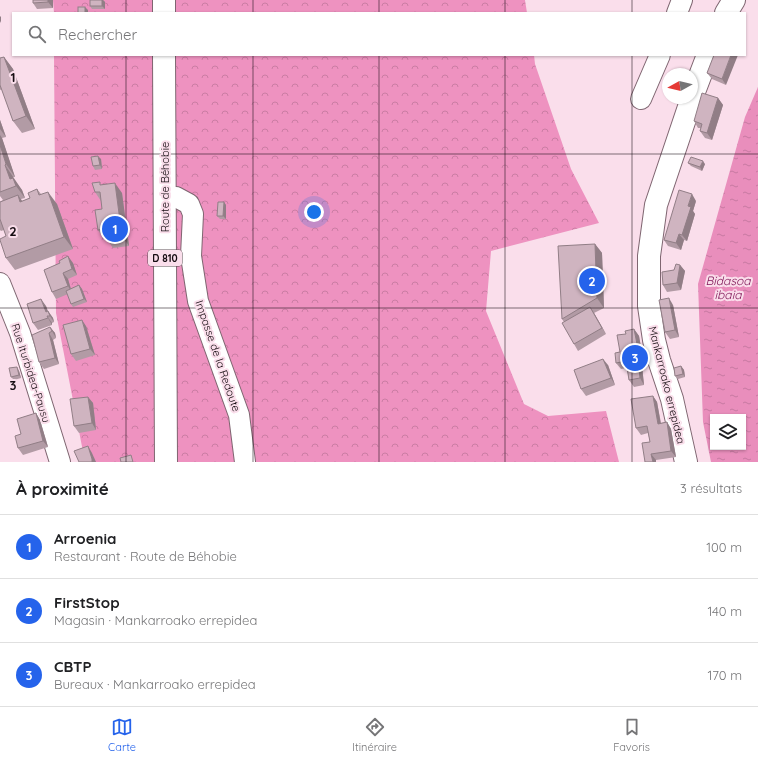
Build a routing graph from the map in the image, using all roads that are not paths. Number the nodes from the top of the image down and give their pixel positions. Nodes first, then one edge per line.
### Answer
1 (164, 0) edge
2 (682, 0) edge
3 (734, 0) edge
4 (164, 12) edge
5 (677, 12) edge
6 (727, 12) edge
7 (164, 56) edge
8 (660, 56) edge
9 (708, 56) edge
10 (698, 82) edge
11 (641, 99) dead end
12 (690, 104) edge
13 (165, 197) junction
14 (0, 284) edge
15 (0, 326) edge
16 (20, 333) junction
17 (58, 460) edge
18 (166, 462) edge
19 (246, 462) edge
20 (686, 462) edge

1 - 4 main road
2 - 5 street
3 - 6 main road
7 - 13 main road, Route de Béhobie / D 810
8 - 11 street
9 - 10 main road, Mankarroako errepidea
12 - 20 main road, Mankarroako errepidea
13 - 18 main road, Route de Béhobie / D 810
13 - 19 street, Impasse de la Redoute
14 - 16 street, Rue Iturbidea-Pausu
15 - 16 street
16 - 17 street, Rue Iturbidea-Pausu

